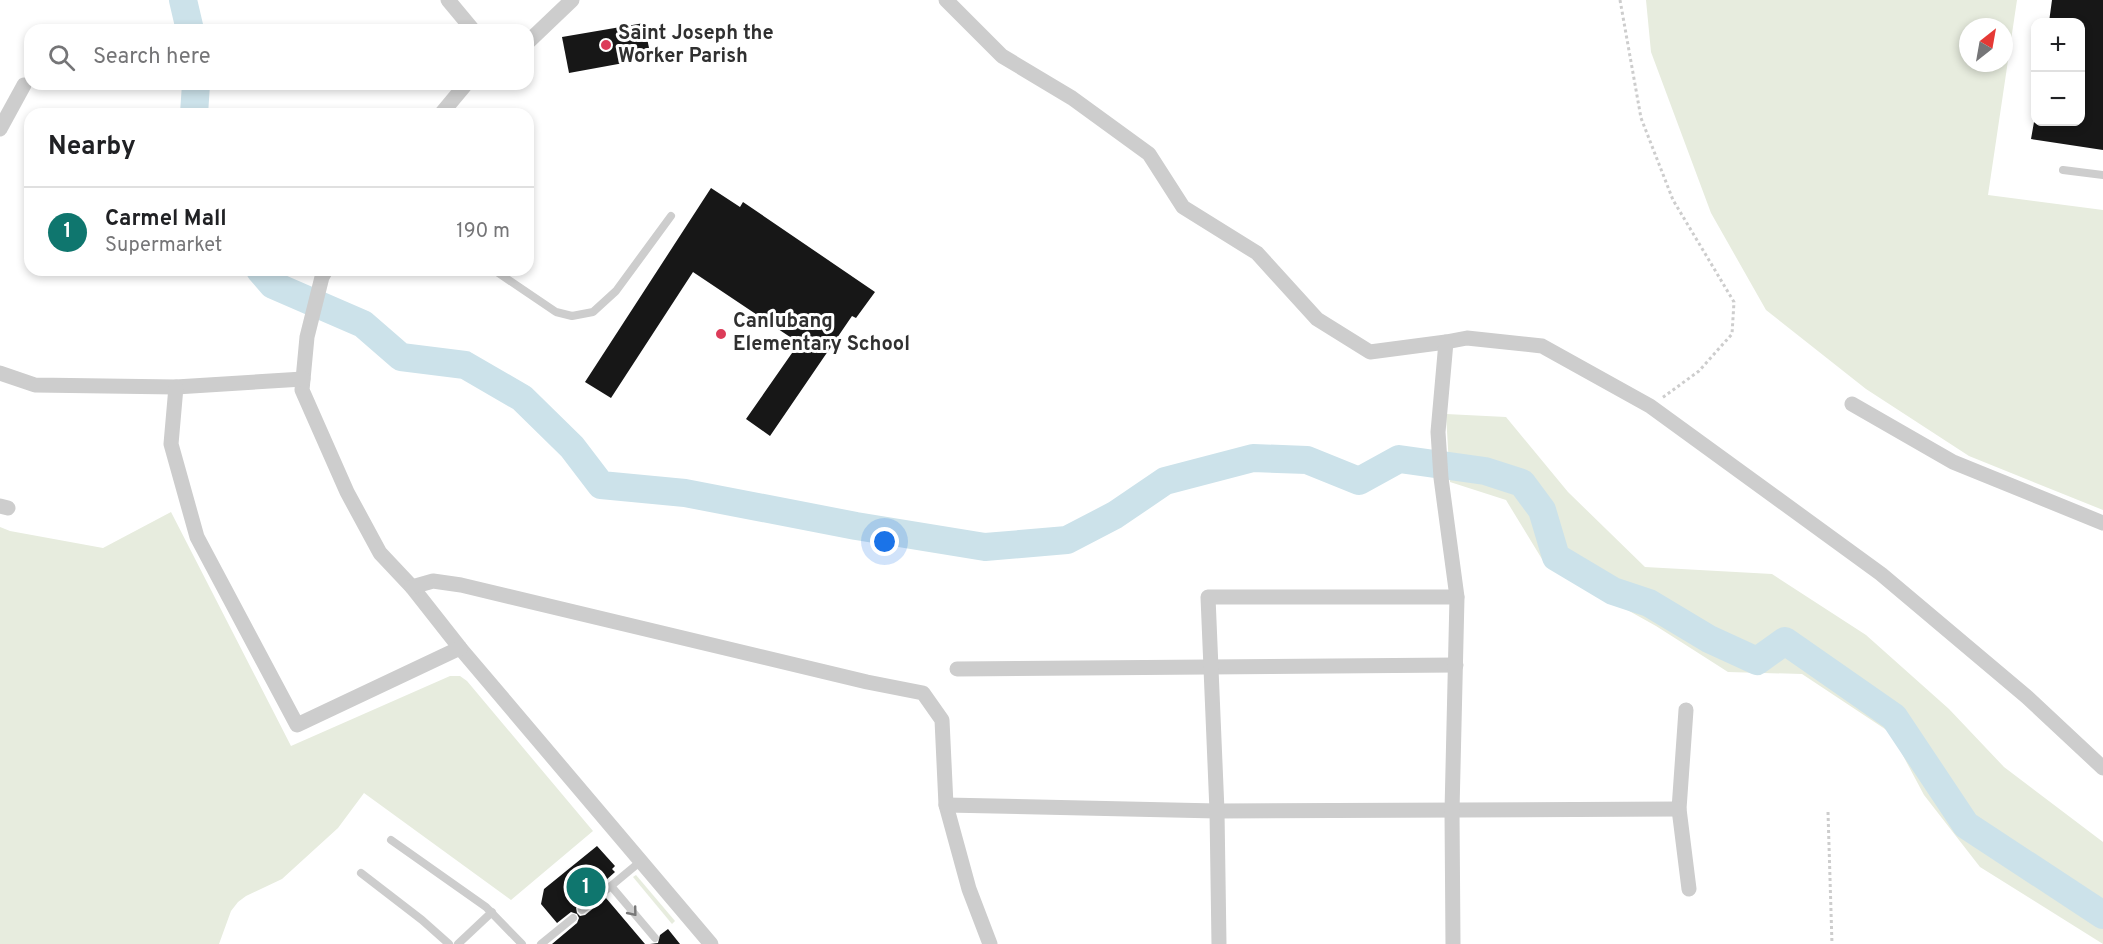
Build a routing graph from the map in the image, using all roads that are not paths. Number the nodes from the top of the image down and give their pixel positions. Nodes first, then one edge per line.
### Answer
1 (448, 0) edge
2 (572, 0) edge
3 (946, 0) edge
4 (468, 24) edge
5 (534, 36) edge
6 (24, 85) dead end
7 (461, 90) edge
8 (446, 108) edge
9 (0, 129) edge
10 (2063, 170) dead end
11 (2103, 175) edge
12 (670, 216) dead end
13 (323, 276) edge
14 (503, 276) edge
15 (1446, 342) junction
16 (0, 373) edge
17 (303, 379) junction
18 (176, 387) junction
19 (1852, 404) dead end
20 (2103, 523) edge
21 (412, 587) junction
22 (1457, 597) junction
23 (460, 648) junction
24 (1456, 665) junction
25 (1211, 667) junction
26 (957, 669) dead end
27 (1686, 710) dead end
28 (2103, 768) edge
29 (946, 805) junction
30 (1679, 809) junction
31 (1217, 811) junction
32 (1452, 811) junction
33 (391, 840) dead end
34 (642, 860) junction
35 (361, 873) dead end
36 (611, 886) junction
37 (1689, 889) dead end
38 (582, 910) dead end
39 (492, 912) junction
40 (573, 918) dead end
41 (655, 938) dead end
42 (449, 944) edge
43 (458, 944) edge
44 (522, 944) edge
45 (541, 944) edge
46 (711, 944) edge
47 (990, 944) edge
48 (1219, 944) edge
49 (1453, 944) edge

1 - 4 street
2 - 5 street
3 - 15 street
6 - 9 street
7 - 8 street
10 - 11 lane
12 - 14 lane
13 - 17 street
15 - 22 street
15 - 28 street
16 - 18 street
17 - 18 street
17 - 21 street
18 - 23 street
19 - 20 street
21 - 23 street
21 - 29 street
22 - 24 street
22 - 25 street
23 - 34 street
24 - 25 street
24 - 32 street
25 - 26 street
25 - 31 street
27 - 30 street
29 - 31 street
29 - 47 street
30 - 32 street
30 - 37 street
31 - 32 street
31 - 48 street
32 - 49 street
33 - 39 lane
34 - 36 lane
34 - 46 street
35 - 42 lane
36 - 38 lane
36 -> 41 lane
39 - 43 lane
39 - 44 lane
40 - 45 lane

